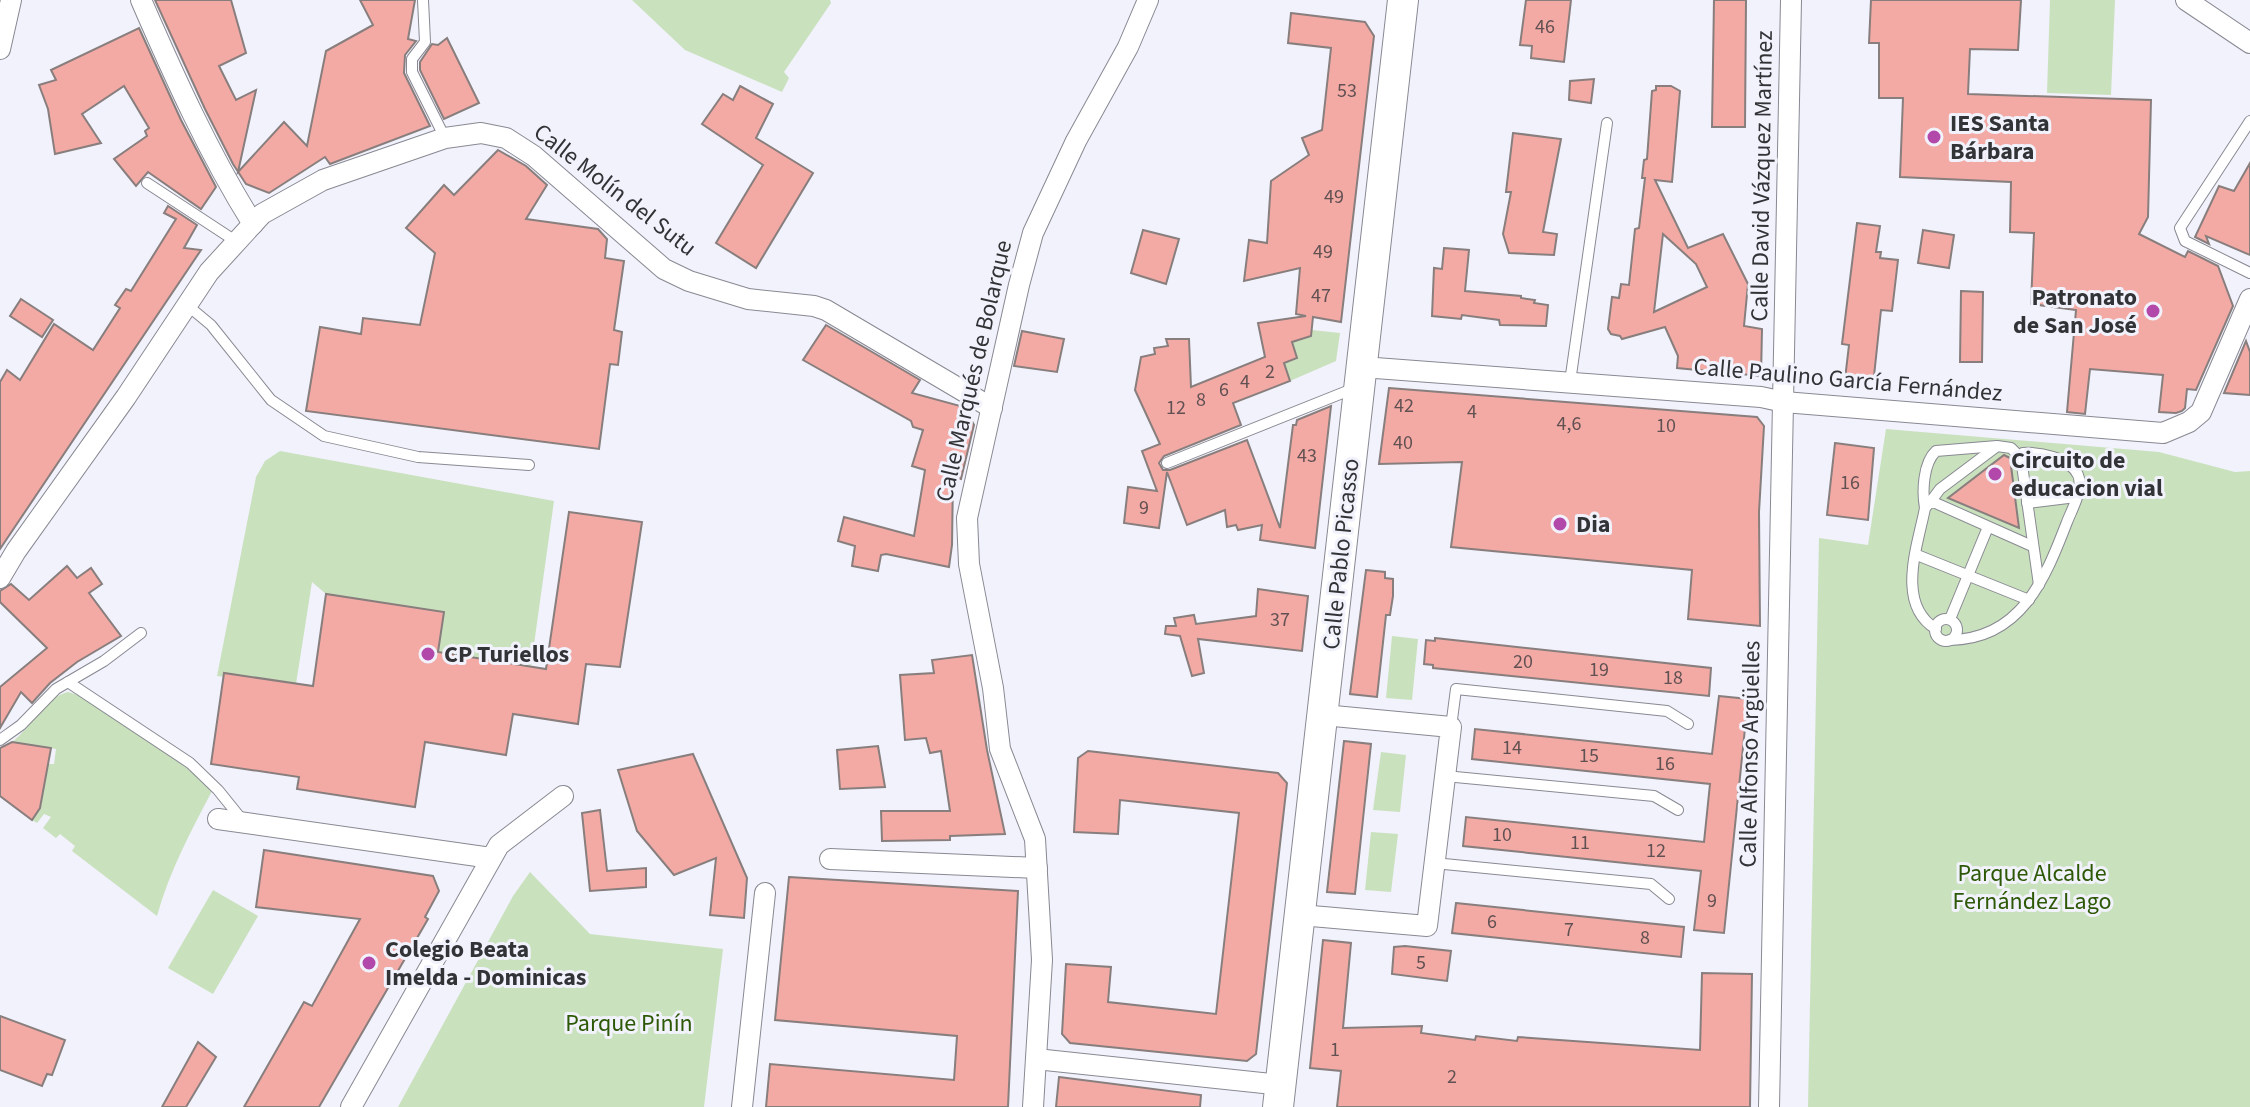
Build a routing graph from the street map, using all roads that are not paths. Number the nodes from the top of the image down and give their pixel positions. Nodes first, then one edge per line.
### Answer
1 (11, 0) edge
2 (141, 0) edge
3 (423, 0) edge
4 (1148, 0) edge
5 (1403, 0) edge
6 (1791, 0) edge
7 (2186, 0) edge
8 (2250, 43) edge
9 (0, 49) edge
10 (2250, 121) edge
11 (1607, 123) dead end
12 (445, 138) junction
13 (147, 183) dead end
14 (253, 224) junction
15 (237, 242) junction
16 (2250, 273) edge
17 (2250, 299) edge
18 (187, 305) junction
19 (1361, 376) junction
20 (1570, 382) junction
21 (1784, 402) junction
22 (992, 408) junction
23 (1997, 446) junction
24 (2021, 458) junction
25 (1167, 463) dead end
26 (529, 465) dead end
27 (2076, 497) junction
28 (2027, 503) junction
29 (1928, 505) junction
30 (1988, 527) junction
31 (2032, 546) junction
32 (1917, 555) junction
33 (1968, 576) junction
34 (0, 578) edge
35 (2039, 585) junction
36 (2029, 600) junction
37 (1950, 619) junction
38 (1936, 629) junction
39 (141, 633) dead end
40 (1950, 640) junction
41 (68, 682) junction
42 (1323, 715) junction
43 (1688, 724) dead end
44 (1451, 727) junction
45 (0, 740) edge
46 (1444, 776) junction
47 (563, 796) dead end
48 (1678, 810) dead end
49 (218, 819) dead end
50 (245, 823) junction
51 (491, 858) junction
52 (830, 859) dead end
53 (1434, 863) junction
54 (1037, 868) junction
55 (765, 893) dead end
56 (1669, 899) dead end
57 (1300, 915) junction
58 (1036, 1059) junction
59 (1280, 1096) edge
60 (351, 1107) edge
61 (742, 1107) edge
62 (1033, 1107) edge
63 (1769, 1107) edge

1 - 9 street
2 - 14 street
3 - 12 lane
4 - 22 street, Calle Marqués de Bolarque
5 - 19 street, Calle Pablo Picasso
6 - 21 street, Calle David Vázquez Martínez
7 - 8 street
10 - 16 lane
11 - 20 lane
12 - 14 street, Calle Molín del Sutu
12 - 22 street, Calle Molín del Sutu
13 - 15 lane
14 - 15 street, Calle Molín del Sutu
15 - 18 street, Calle Molín del Sutu
17 - 21 street, Calle Paulino García Fernández
18 - 26 lane
18 - 34 street, Calle Molín del Sutu
19 - 20 street, Calle Paulino García Fernández
19 - 25 lane
19 - 42 street, Calle Pablo Picasso
20 - 21 street, Calle Paulino García Fernández
21 - 63 street, Calle Alfonso Argüelles
22 - 54 street, Calle Marqués de Bolarque
23 - 24 lane
23 - 29 lane
23 - 29 lane
24 - 27 lane
24 - 28 lane
27 - 28 lane
27 - 35 lane
28 - 31 lane
29 - 30 lane
29 - 32 lane
30 - 31 lane
30 - 33 lane
31 - 35 lane
32 - 33 lane
32 - 38 lane
33 - 36 lane
33 - 37 lane
35 - 36 lane
36 - 40 lane
37 - 38 lane
37 - 40 lane
38 - 40 lane
39 - 41 lane
41 - 45 lane
41 - 50 lane
42 - 44 street
42 - 57 street, Calle Pablo Picasso
43 - 44 lane
44 - 46 street
46 - 48 lane
46 - 53 street
47 - 51 street
49 - 50 street
50 - 51 street
51 - 60 street
52 - 54 street
53 - 56 lane
53 - 57 street
54 - 58 street, Calle Marqués de Bolarque
55 - 61 street
57 - 59 street, Calle Pablo Picasso
58 - 59 street
58 - 62 street, Calle Marqués de Bolarque

